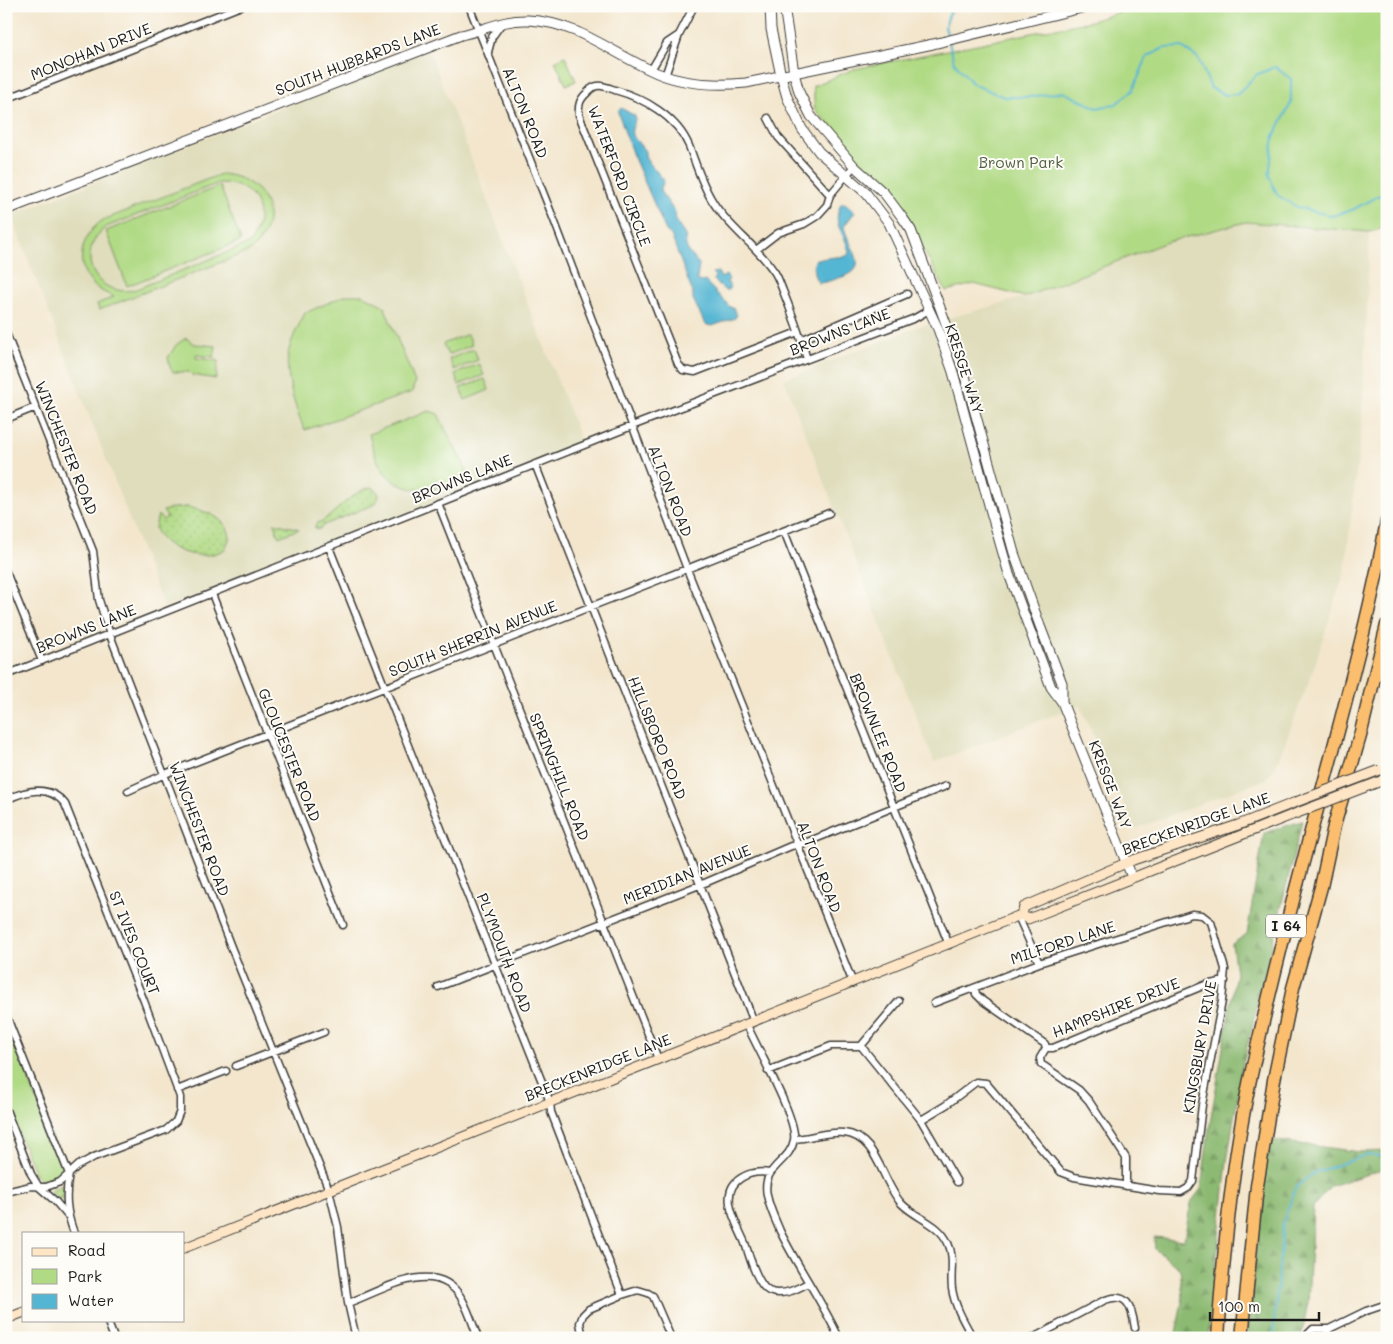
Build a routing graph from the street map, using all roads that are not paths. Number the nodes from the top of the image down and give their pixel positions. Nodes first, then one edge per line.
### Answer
1 (241, 6) edge
2 (469, 6) edge
3 (694, 6) edge
4 (770, 6) edge
5 (784, 6) edge
6 (1090, 6) edge
7 (502, 23) junction
8 (479, 31) junction
9 (678, 35) junction
10 (488, 53) junction
11 (651, 70) junction
12 (794, 73) junction
13 (665, 76) junction
14 (781, 76) junction
15 (6, 99) edge
16 (768, 118) dead end
17 (854, 166) junction
18 (846, 176) junction
19 (830, 195) junction
20 (6, 210) edge
21 (756, 250) junction
22 (907, 294) dead end
23 (929, 310) junction
24 (798, 332) junction
25 (6, 333) edge
26 (801, 340) junction
27 (807, 359) junction
28 (36, 407) junction
29 (6, 420) edge
30 (632, 426) junction
31 (535, 464) junction
32 (438, 503) junction
33 (829, 513) dead end
34 (1387, 521) edge
35 (784, 531) junction
36 (329, 547) junction
37 (687, 569) junction
38 (6, 572) edge
39 (212, 594) junction
40 (591, 606) junction
41 (1387, 625) edge
42 (110, 634) junction
43 (494, 644) junction
44 (42, 661) junction
45 (6, 675) edge
46 (386, 688) junction
47 (1062, 702) junction
48 (267, 734) junction
49 (1383, 769) edge
50 (165, 774) junction
51 (1384, 780) edge
52 (946, 786) dead end
53 (128, 791) dead end
54 (6, 800) edge
55 (894, 808) junction
56 (797, 845) junction
57 (1126, 863) junction
58 (1132, 877) junction
59 (700, 883) junction
60 (1202, 915) joint
61 (1020, 916) junction
62 (603, 922) junction
63 (343, 925) dead end
64 (949, 945) junction
65 (1039, 963) junction
66 (495, 964) junction
67 (1225, 981) junction
68 (853, 983) junction
69 (438, 987) dead end
70 (975, 988) junction
71 (900, 1001) dead end
72 (934, 1003) dead end
73 (6, 1015) edge
74 (750, 1023) junction
75 (324, 1032) dead end
76 (861, 1046) junction
77 (1046, 1048) junction
78 (274, 1051) junction
79 (658, 1059) junction
80 (236, 1066) dead end
81 (226, 1071) dead end
82 (768, 1071) junction
83 (177, 1090) junction
84 (550, 1102) junction
85 (6, 1110) edge
86 (922, 1120) junction
87 (795, 1139) junction
88 (770, 1173) junction
89 (69, 1174) junction
90 (957, 1182) dead end
91 (1126, 1186) junction
92 (39, 1187) junction
93 (329, 1190) junction
94 (6, 1192) edge
95 (68, 1216) junction
96 (74, 1232) edge
97 (185, 1248) edge
98 (808, 1283) junction
99 (622, 1295) junction
100 (348, 1303) junction
101 (1387, 1304) edge
102 (22, 1313) edge
103 (6, 1318) edge
104 (108, 1322) edge
105 (1135, 1328) dead end
106 (1329, 1329) junction
107 (114, 1338) edge
108 (356, 1338) edge
109 (478, 1338) edge
110 (583, 1338) edge
111 (671, 1338) edge
112 (839, 1338) edge
113 (973, 1338) edge
114 (1033, 1338) edge
115 (1218, 1338) edge
116 (1242, 1338) edge
117 (1307, 1338) edge
118 (1325, 1338) edge

1 - 15 street, MONOHAN DRIVE
2 - 8 street, ALTON ROAD
3 - 9 street
4 - 14 street, KRESGE WAY
5 - 12 street, KRESGE WAY
6 - 12 street
7 - 8 street, SOUTH HUBBARDS LANE
7 - 10 street
7 - 11 street, SOUTH HUBBARDS LANE
8 - 10 street, ALTON ROAD
8 - 20 street, SOUTH HUBBARDS LANE
9 - 11 street
9 - 13 street
10 - 30 street, ALTON ROAD
11 - 13 street, SOUTH HUBBARDS LANE
12 - 14 street
12 - 17 street, KRESGE WAY
13 - 14 street, SOUTH HUBBARDS LANE
14 - 18 street, KRESGE WAY
16 - 19 street
17 - 18 street
17 - 47 street, KRESGE WAY
18 - 19 street
18 - 23 street, KRESGE WAY
19 - 21 street
21 - 24 street, WATERFORD CIRCLE
21 - 24 street, WATERFORD CIRCLE
22 - 26 street
23 - 27 street, BROWNS LANE
23 - 47 street, KRESGE WAY
24 - 26 street, WATERFORD CIRCLE
25 - 28 street, WINCHESTER ROAD
26 - 27 street, WATERFORD CIRCLE
27 - 30 street, BROWNS LANE
28 - 29 street
28 - 42 street, WINCHESTER ROAD
30 - 31 street, BROWNS LANE
30 - 37 street, ALTON ROAD
31 - 32 street, BROWNS LANE
31 - 40 street, HILLSBORO ROAD
32 - 36 street, BROWNS LANE
32 - 43 street, SPRINGHILL ROAD
33 - 35 street, SOUTH SHERRIN AVENUE
34 - 115 highway, I 64
35 - 37 street, SOUTH SHERRIN AVENUE
35 - 55 street, BROWNLEE ROAD
36 - 39 street, BROWNS LANE
36 - 46 street, PLYMOUTH ROAD
37 - 40 street, SOUTH SHERRIN AVENUE
37 - 56 street, ALTON ROAD
38 - 44 street
39 - 42 street, BROWNS LANE
39 - 48 street, GLOUCESTER ROAD
40 - 43 street, SOUTH SHERRIN AVENUE
40 - 59 street, HILLSBORO ROAD
41 - 116 highway, I 64
42 - 44 street, BROWNS LANE
42 - 50 street, WINCHESTER ROAD
43 - 46 street, SOUTH SHERRIN AVENUE
43 - 62 street, SPRINGHILL ROAD
44 - 45 street, BROWNS LANE
46 - 48 street, SOUTH SHERRIN AVENUE
46 - 66 street, PLYMOUTH ROAD
47 - 57 street, KRESGE WAY
48 - 50 street, SOUTH SHERRIN AVENUE
48 - 63 street, GLOUCESTER ROAD
49 - 57 main road, BRECKENRIDGE LANE, bridge
50 - 53 street, SOUTH SHERRIN AVENUE
50 - 78 street, WINCHESTER ROAD
51 - 58 main road, BRECKENRIDGE LANE, bridge
52 - 55 street, MERIDIAN AVENUE
54 - 83 street, ST IVES COURT
55 - 56 street, MERIDIAN AVENUE
55 - 64 street, BROWNLEE ROAD
56 - 59 street, MERIDIAN AVENUE
56 - 68 street, ALTON ROAD
57 - 58 street, KRESGE WAY
57 - 61 main road, BRECKENRIDGE LANE
58 - 61 main road, BRECKENRIDGE LANE
59 - 62 street, MERIDIAN AVENUE
59 - 74 street, HILLSBORO ROAD
60 - 65 street, MILFORD LANE
60 - 67 street, KINGSBURY DRIVE
61 - 64 main road, BRECKENRIDGE LANE
61 - 65 street
62 - 66 street, MERIDIAN AVENUE
62 - 79 street, SPRINGHILL ROAD
64 - 68 main road, BRECKENRIDGE LANE
65 - 70 street, MILFORD LANE
66 - 69 street, MERIDIAN AVENUE
66 - 84 street, PLYMOUTH ROAD
67 - 77 street, HAMPSHIRE DRIVE
67 - 91 street, KINGSBURY DRIVE
68 - 74 main road, BRECKENRIDGE LANE
70 - 72 street, MILFORD LANE
70 - 77 street
71 - 76 street
73 - 89 street
74 - 79 main road, BRECKENRIDGE LANE
74 - 82 street, HILLSBORO ROAD
75 - 78 street
76 - 82 street
76 - 86 street
77 - 91 street
78 - 80 street
78 - 93 street, WINCHESTER ROAD
79 - 84 main road, BRECKENRIDGE LANE
81 - 83 street
82 - 87 street, HILLSBORO ROAD
83 - 89 street, ST IVES COURT
84 - 93 main road, BRECKENRIDGE LANE
84 - 99 street, PLYMOUTH ROAD
85 - 92 street
86 - 90 street
86 - 91 street
87 - 88 street
87 - 113 street
88 - 98 street
88 - 98 street
89 - 92 street
89 - 95 street
92 - 94 street
92 - 95 street
93 - 97 main road, BRECKENRIDGE LANE
93 - 100 street, WINCHESTER ROAD
95 - 96 street
98 - 112 street
99 - 110 street
99 - 111 street
100 - 108 street, WINCHESTER ROAD
100 - 109 street
101 - 106 street
102 - 103 main road
104 - 107 street
105 - 114 street
106 - 117 street
106 - 118 street

